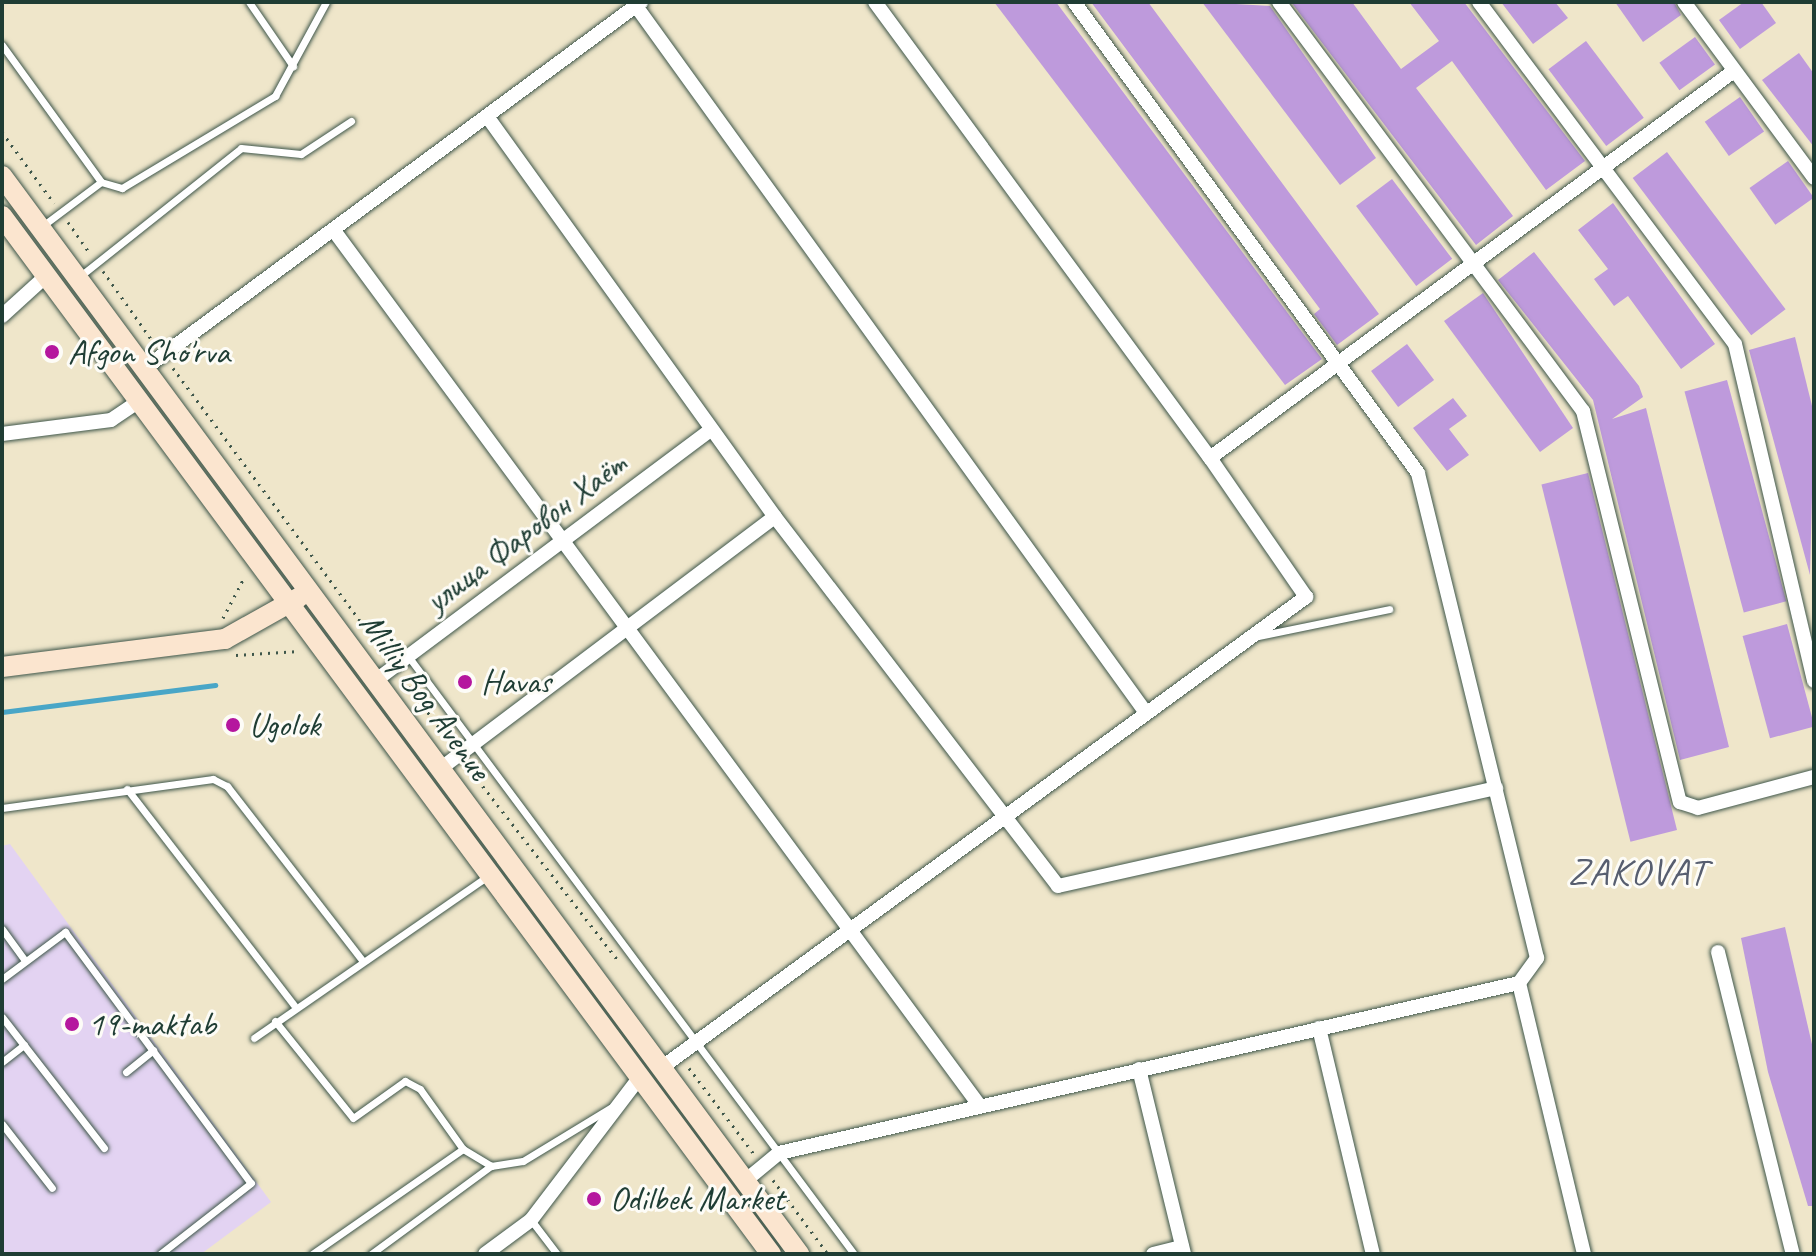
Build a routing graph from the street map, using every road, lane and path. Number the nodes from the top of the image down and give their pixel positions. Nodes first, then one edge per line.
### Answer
1 (249, 2) edge
2 (326, 2) edge
3 (875, 2) edge
4 (1074, 2) edge
5 (1279, 2) edge
6 (1479, 2) edge
7 (1684, 2) edge
8 (639, 4) edge
9 (2, 45) edge
10 (293, 66) junction
11 (1734, 71) junction
12 (489, 119) junction
13 (351, 121) dead end
14 (2, 132) edge
15 (1604, 167) junction
16 (2, 176) edge
17 (1814, 178) edge
18 (101, 182) junction
19 (61, 213) junction
20 (2, 216) edge
21 (39, 228) junction
22 (335, 232) junction
23 (1472, 264) junction
24 (99, 266) junction
25 (46, 276) junction
26 (77, 278) junction
27 (2, 316) edge
28 (163, 356) junction
29 (1340, 362) junction
30 (144, 369) junction
31 (139, 401) junction
32 (710, 430) junction
33 (2, 434) edge
34 (1210, 458) junction
35 (775, 517) junction
36 (561, 545) junction
37 (243, 563) dead end
38 (308, 591) junction
39 (290, 604) junction
40 (1389, 609) dead end
41 (208, 621) dead end
42 (625, 628) junction
43 (1244, 639) junction
44 (408, 656) junction
45 (2, 667) edge
46 (394, 667) junction
47 (375, 681) junction
48 (1814, 681) edge
49 (1144, 710) junction
50 (473, 744) junction
51 (459, 755) junction
52 (440, 769) junction
53 (1814, 777) edge
54 (1496, 788) junction
55 (127, 789) junction
56 (2, 808) edge
57 (1006, 819) junction
58 (490, 875) junction
59 (2, 929) edge
60 (847, 930) junction
61 (1718, 952) dead end
62 (362, 960) junction
63 (25, 961) junction
64 (624, 965) dead end
65 (2, 979) edge
66 (1519, 983) junction
67 (294, 1005) junction
68 (2, 1017) edge
69 (275, 1021) junction
70 (1319, 1028) junction
71 (254, 1038) dead end
72 (696, 1044) junction
73 (24, 1045) junction
74 (153, 1050) junction
75 (682, 1054) junction
76 (2, 1062) edge
77 (661, 1068) junction
78 (1139, 1069) junction
79 (126, 1072) dead end
80 (640, 1077) junction
81 (979, 1105) junction
82 (610, 1108) junction
83 (2, 1124) edge
84 (104, 1148) dead end
85 (463, 1149) junction
86 (779, 1153) junction
87 (491, 1166) junction
88 (763, 1166) junction
89 (745, 1181) junction
90 (52, 1188) dead end
91 (531, 1220) junction
92 (1183, 1250) edge
93 (160, 1254) edge
94 (312, 1254) edge
95 (371, 1254) edge
96 (485, 1254) edge
97 (557, 1254) edge
98 (771, 1254) edge
99 (799, 1254) edge
100 (828, 1254) edge
101 (854, 1254) edge
102 (1153, 1254) edge
103 (1373, 1254) edge
104 (1584, 1254) edge
105 (1793, 1254) edge

1 - 10 lane
2 - 10 lane
3 - 34 street
4 - 29 street
5 - 23 street
6 - 15 street
7 - 11 street
8 - 12 street
8 - 49 street
9 - 18 lane
10 - 18 lane
11 - 15 street
11 - 17 street
12 - 22 street
12 - 32 street
13 - 24 lane
14 - 19 path
15 - 23 street
15 - 48 street
16 - 21 main road, Milliy Bog Avenue
18 - 19 lane
19 - 21 lane
19 - 24 path
20 - 25 main road, Milliy Bog Avenue
21 - 26 main road, Milliy Bog Avenue
22 - 28 street
22 - 36 street
23 - 29 street
23 - 53 street
24 - 26 lane
24 - 28 path
25 - 27 street
25 - 31 main road, Milliy Bog Avenue
26 - 30 main road, Milliy Bog Avenue
28 - 30 street
28 - 46 path
29 - 34 street
29 - 54 street
30 - 38 main road, Milliy Bog Avenue
31 - 33 street
31 - 39 main road, Milliy Bog Avenue
32 - 35 street
32 - 36 street, улица Фаровон Хаёт
34 - 43 street
35 - 42 street
35 - 57 street
36 - 42 street
36 - 44 street, улица Фаровон Хаёт
37 - 41 path
38 - 39 main road
38 - 47 main road, Milliy Bog Avenue
39 - 45 main road
39 - 58 main road, Milliy Bog Avenue
40 - 43 lane
42 - 50 street
42 - 60 street
43 - 49 street
44 - 46 street, улица Фаровон Хаёт
44 - 50 lane
46 - 47 street, улица Фаровон Хаёт
46 - 51 path
47 - 52 main road, Milliy Bog Avenue
49 - 57 street
50 - 51 street
50 - 72 lane
51 - 52 street
51 - 64 path
52 - 77 main road, Milliy Bog Avenue
54 - 57 street
54 - 66 street
55 - 56 lane
55 - 62 lane
55 - 67 lane
57 - 60 street
58 - 62 lane
58 - 80 main road, Milliy Bog Avenue
59 - 63 lane
60 - 72 street
60 - 81 street
61 - 105 street
62 - 67 lane
63 - 65 lane
63 - 74 lane
66 - 70 street
66 - 104 street
67 - 69 lane
68 - 73 lane
69 - 71 lane
69 - 85 lane
70 - 78 street
70 - 103 street
72 - 75 street
72 - 86 lane
73 - 76 lane
73 - 84 lane
74 - 79 lane
74 - 93 lane
75 - 77 street
75 - 88 path
77 - 89 main road, Milliy Bog Avenue
78 - 81 street
78 - 92 street
80 - 82 street
80 - 98 main road, Milliy Bog Avenue
81 - 86 street
82 - 87 lane
82 - 91 street
83 - 90 lane
85 - 87 lane
85 - 94 lane
86 - 88 street
86 - 101 lane
87 - 95 lane
88 - 89 street
88 - 100 path
89 - 99 main road, Milliy Bog Avenue
91 - 96 street
91 - 97 lane
92 - 102 street

